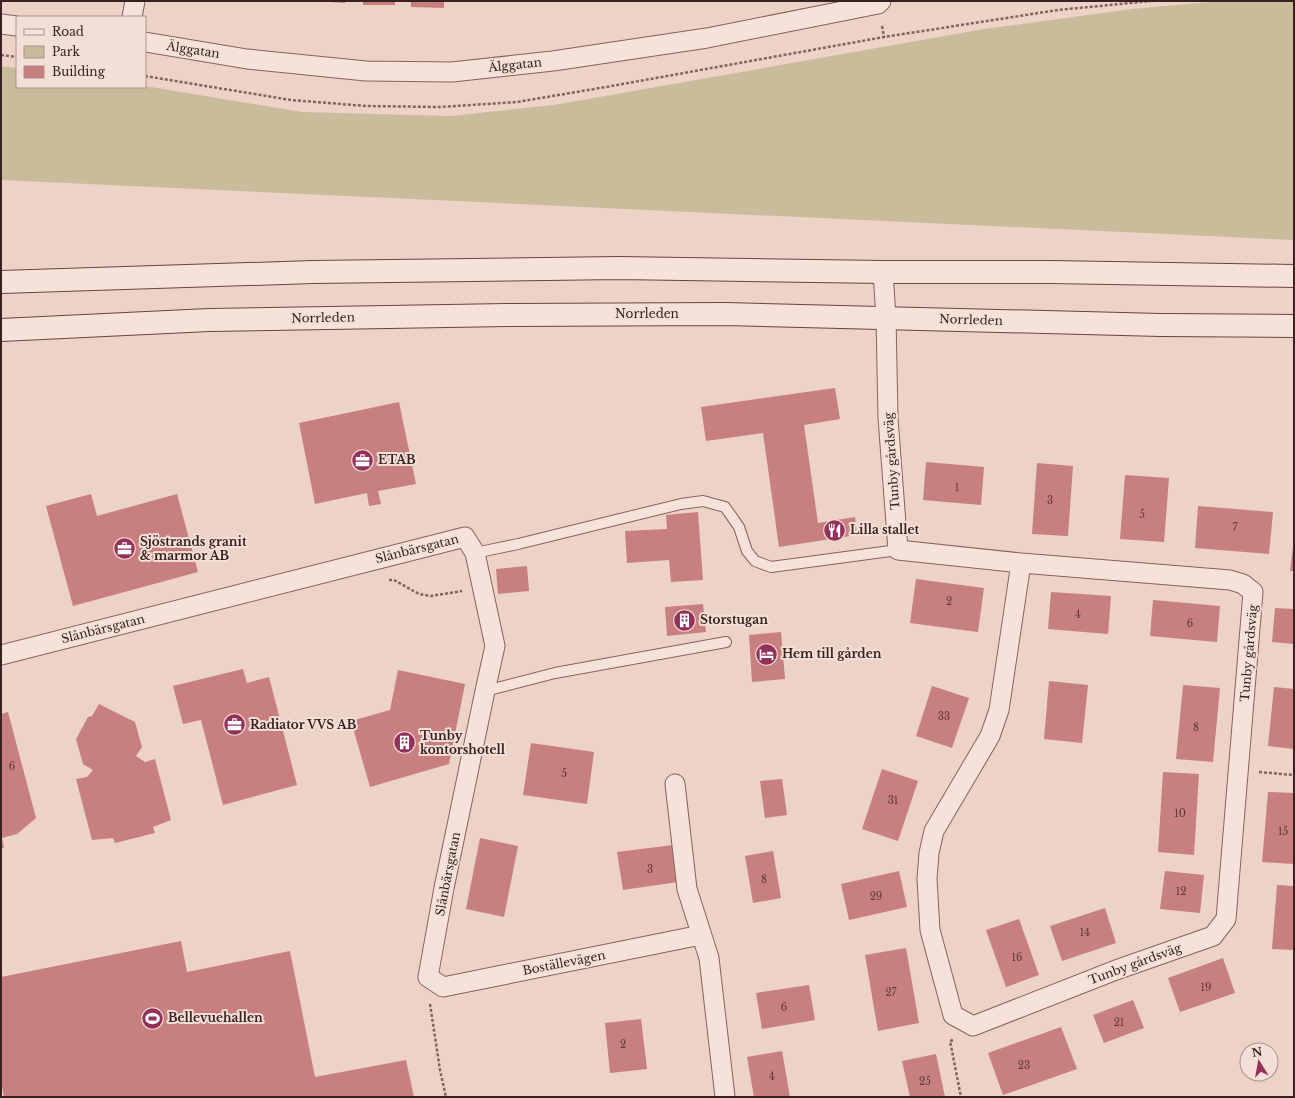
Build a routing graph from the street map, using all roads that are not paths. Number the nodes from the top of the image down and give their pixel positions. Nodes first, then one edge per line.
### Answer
1 (135, 1) edge
2 (881, 1) edge
3 (132, 16) edge
4 (1, 24) edge
5 (16, 26) edge
6 (146, 42) edge
7 (883, 272) junction
8 (1294, 276) edge
9 (1, 282) edge
10 (886, 317) junction
11 (1294, 326) edge
12 (1, 330) edge
13 (898, 550) junction
14 (475, 553) junction
15 (1021, 563) junction
16 (726, 642) dead end
17 (1, 655) edge
18 (485, 691) junction
19 (675, 784) dead end
20 (701, 935) junction
21 (436, 982) joint
22 (725, 1097) edge

1 - 3 street
2 - 6 street, Älggatan
4 - 5 street
7 - 8 main road
7 - 9 main road
7 - 10 street, Tunby gårdsväg
10 - 11 main road, Norrleden
10 - 12 main road, Norrleden
10 - 13 street, Tunby gårdsväg
13 - 14 lane
13 - 15 street, Tunby gårdsväg
14 - 17 street, Slånbärsgatan
14 - 18 street, Slånbärsgatan
15 - 15 street, Tunby gårdsväg
16 - 18 lane
18 - 21 street, Slånbärsgatan
19 - 20 street
20 - 21 street, Boställevägen
20 - 22 street

